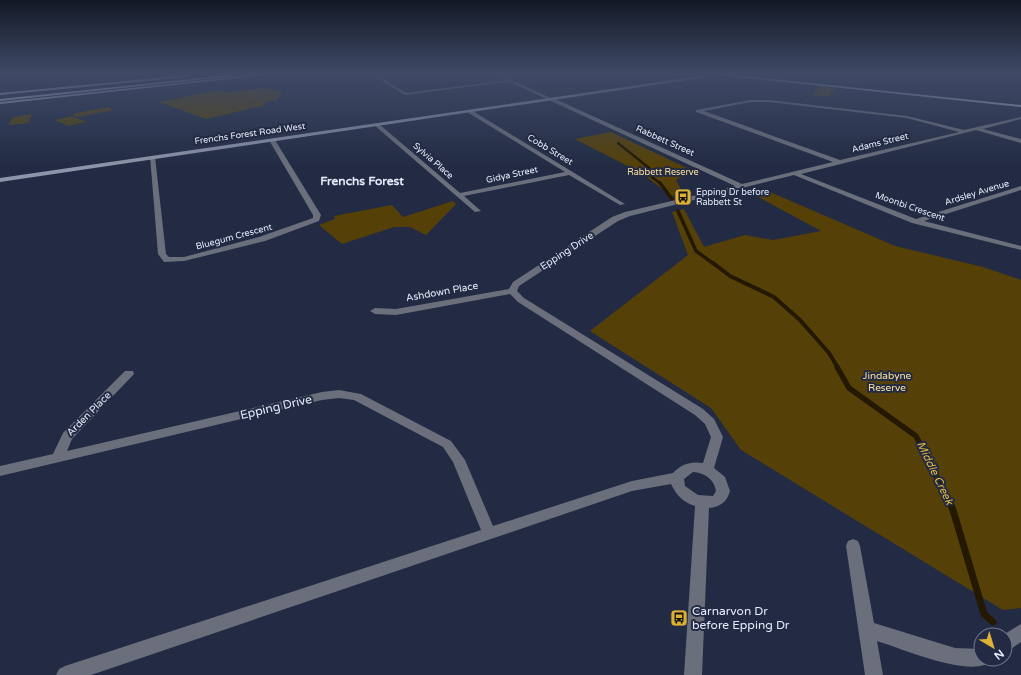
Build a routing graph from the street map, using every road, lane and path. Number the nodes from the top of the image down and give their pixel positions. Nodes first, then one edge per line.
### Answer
1 (513, 104) edge
2 (563, 104) edge
3 (729, 104) edge
4 (804, 104) edge
5 (469, 111) junction
6 (1021, 118) edge
7 (377, 125) junction
8 (976, 129) junction
9 (964, 132) junction
10 (272, 140) junction
11 (1021, 141) edge
12 (152, 157) junction
13 (839, 162) junction
14 (569, 173) junction
15 (796, 174) junction
16 (0, 180) edge
17 (743, 186) junction
18 (1021, 188) edge
19 (458, 196) junction
20 (622, 204) dead end
21 (477, 211) dead end
22 (915, 221) junction
23 (1021, 248) edge
24 (512, 291) junction
25 (375, 311) dead end
26 (129, 374) dead end
27 (57, 458) junction
28 (707, 470) junction
29 (0, 471) edge
30 (677, 478) junction
31 (702, 503) junction
32 (489, 534) junction
33 (853, 546) dead end
34 (867, 629) junction
35 (973, 658) edge
36 (65, 675) edge
37 (693, 675) edge
38 (874, 675) edge

1 - 5 main road, Frenchs Forest Road West
2 - 17 street, Rabbett Street
3 - 13 street
4 - 9 street
5 - 7 main road, Frenchs Forest Road West
5 - 14 street, Cobb Street
6 - 8 street, Adams Street
7 - 10 main road, Frenchs Forest Road West
7 - 19 street, Sylvia Place
8 - 9 street, Adams Street
8 - 11 street
9 - 13 street, Adams Street
10 - 12 main road, Frenchs Forest Road West
10 - 12 street, Bluegum Crescent
12 - 16 main road, Frenchs Forest Road West
13 - 15 street, Adams Street
14 - 19 street, Gidya Street
14 - 20 street, Cobb Street
15 - 17 street, Adams Street
15 - 22 street, Moonbi Crescent
17 - 24 street, Epping Drive
18 - 22 street, Ardsley Avenue
19 - 21 street, Sylvia Place
22 - 23 street, Moonbi Crescent
24 - 25 street, Ashdown Place
24 - 28 street
26 - 27 street, Arden Place
27 - 29 street, Epping Drive
27 - 32 street, Epping Drive
28 - 30 street
28 - 31 street
30 - 31 street
30 - 32 street
31 - 37 street
32 - 36 street
33 - 34 street
34 - 35 street
34 - 38 street

